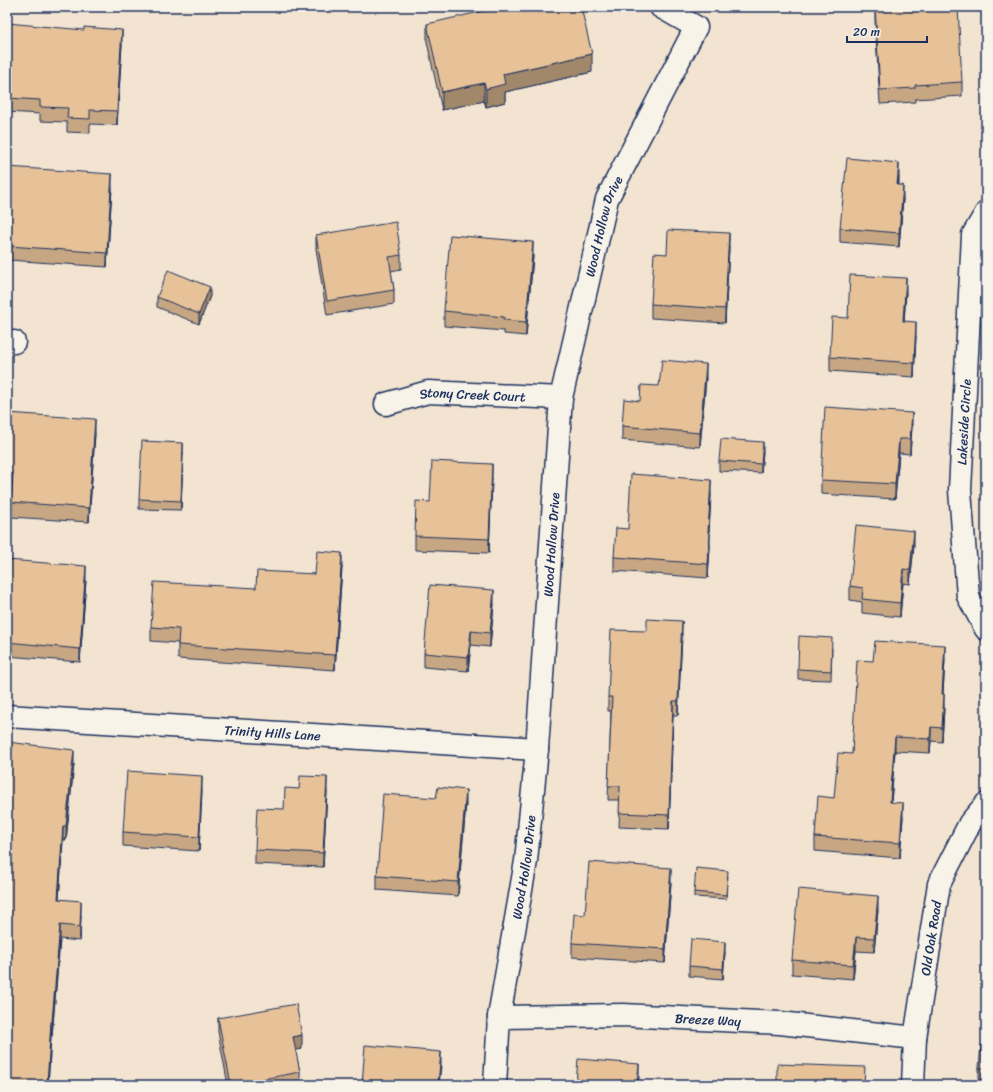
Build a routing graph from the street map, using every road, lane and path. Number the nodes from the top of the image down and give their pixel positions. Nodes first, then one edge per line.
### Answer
1 (661, 7) edge
2 (986, 213) edge
3 (560, 398) junction
4 (386, 404) dead end
5 (986, 629) edge
6 (7, 716) edge
7 (537, 749) junction
8 (986, 804) edge
9 (499, 1017) junction
10 (915, 1038) junction
11 (495, 1085) edge
12 (913, 1085) edge

1 - 3 street, Wood Hollow Drive
2 - 5 street, Lakeside Circle
3 - 4 street, Stony Creek Court
3 - 7 street, Wood Hollow Drive
6 - 7 street, Trinity Hills Lane
7 - 9 street, Wood Hollow Drive
8 - 10 street, Old Oak Road
9 - 10 street, Breeze Way
9 - 11 street, Wood Hollow Drive
10 - 12 street, Old Oak Road

